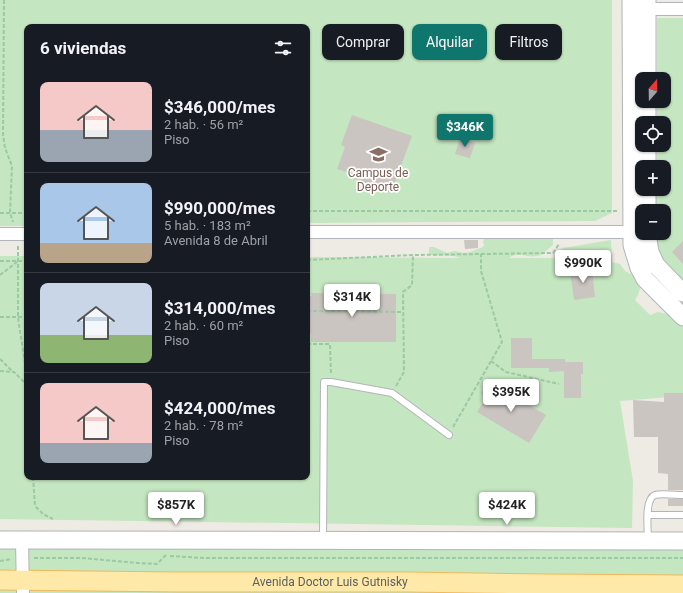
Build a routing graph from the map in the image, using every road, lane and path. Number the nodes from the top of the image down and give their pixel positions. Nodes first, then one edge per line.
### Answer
1 (4, 0) edge
2 (639, 4) edge
3 (683, 9) edge
4 (646, 72) edge
5 (639, 204) edge
6 (310, 211) edge
7 (635, 211) edge
8 (0, 213) edge
9 (10, 213) junction
10 (24, 213) edge
11 (310, 232) edge
12 (635, 232) edge
13 (0, 234) edge
14 (22, 234) edge
15 (635, 240) edge
16 (644, 240) edge
17 (567, 244) dead end
18 (481, 254) junction
19 (413, 255) junction
20 (310, 260) edge
21 (0, 261) edge
22 (18, 261) junction
23 (24, 261) edge
24 (0, 275) edge
25 (683, 293) edge
26 (310, 311) edge
27 (403, 312) junction
28 (0, 317) edge
29 (24, 317) edge
30 (683, 317) edge
31 (18, 318) junction
32 (24, 357) edge
33 (0, 359) edge
34 (491, 361) junction
35 (0, 371) edge
36 (14, 372) junction
37 (24, 382) edge
38 (560, 384) dead end
39 (392, 393) junction
40 (449, 435) joint
41 (33, 480) edge
42 (683, 495) edge
43 (648, 514) junction
44 (683, 515) edge
45 (53, 519) dead end
46 (0, 540) edge
47 (22, 540) junction
48 (323, 540) junction
49 (648, 541) junction
50 (683, 541) edge
51 (159, 555) dead end
52 (166, 555) junction
53 (22, 558) junction
54 (683, 558) edge
55 (0, 580) edge
56 (683, 585) edge
57 (22, 587) edge

1 - 9 path
2 - 3 street
2 - 4 main road
2 - 5 main road
6 - 7 path
8 - 9 path
9 - 10 path
9 - 14 path
11 - 12 street
13 - 14 street
14 - 22 path
15 - 30 main road
16 - 25 main road
17 - 18 path
18 - 19 path
18 - 34 path
19 - 20 path
19 - 27 path
21 - 22 path
22 - 23 path
22 - 24 path
22 - 31 path
26 - 27 path
27 - 39 path
28 - 31 path
29 - 31 path
31 - 32 path
33 - 36 path
34 - 38 path
34 - 40 path
35 - 36 path
36 - 37 path
39 - 40 lane
39 - 48 lane
41 - 45 path
42 - 43 lane
43 - 44 lane
43 - 49 lane
46 - 47 main road
47 - 48 main road
47 - 53 street
48 - 49 main road
49 - 50 main road
51 - 52 path
52 - 53 path
52 - 54 path
53 - 57 street
55 - 57 main road, Avenida Doctor Luis Gutnisky
56 - 57 main road, Avenida Doctor Luis Gutnisky

